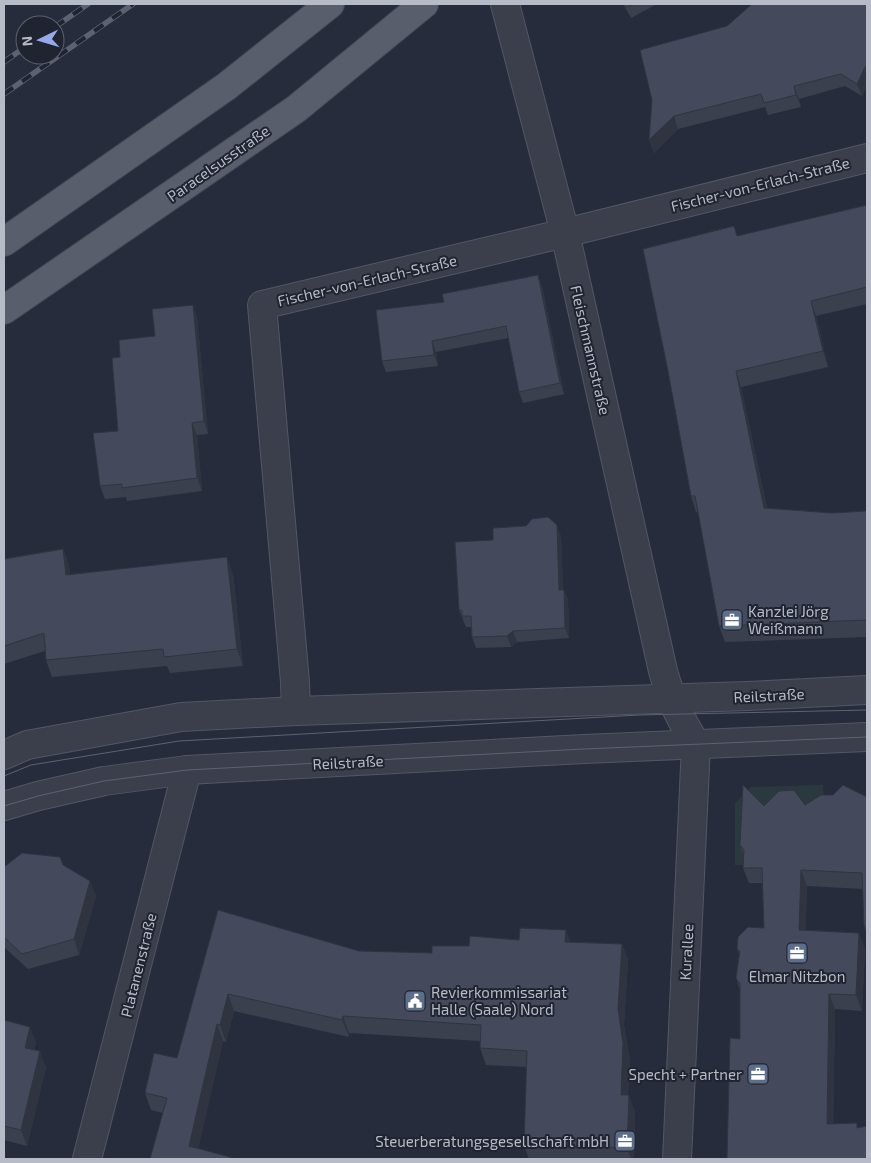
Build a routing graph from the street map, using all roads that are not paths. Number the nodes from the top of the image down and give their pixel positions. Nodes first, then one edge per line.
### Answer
1 (330, 4) edge
2 (424, 4) edge
3 (505, 4) edge
4 (867, 158) edge
5 (565, 233) junction
6 (4, 242) edge
7 (4, 310) edge
8 (867, 690) edge
9 (671, 698) junction
10 (296, 711) junction
11 (867, 737) edge
12 (696, 744) junction
13 (4, 755) edge
14 (187, 770) junction
15 (4, 806) edge
16 (88, 1159) edge
17 (677, 1159) edge

1 - 6 main road
2 - 7 main road, Paracelsusstraße
3 - 5 street, Fleischmannstraße
4 - 5 street, Fischer-von-Erlach-Straße
5 - 9 street, Fleischmannstraße
5 - 10 street, Fischer-von-Erlach-Straße
8 - 9 street, Reilstraße
9 - 10 street, Reilstraße
9 - 12 street
10 - 13 street, Reilstraße
11 - 12 street, Reilstraße
12 - 14 street, Reilstraße
12 - 17 street, Kurallee
14 - 15 street, Reilstraße
14 - 16 street, Platanenstraße

